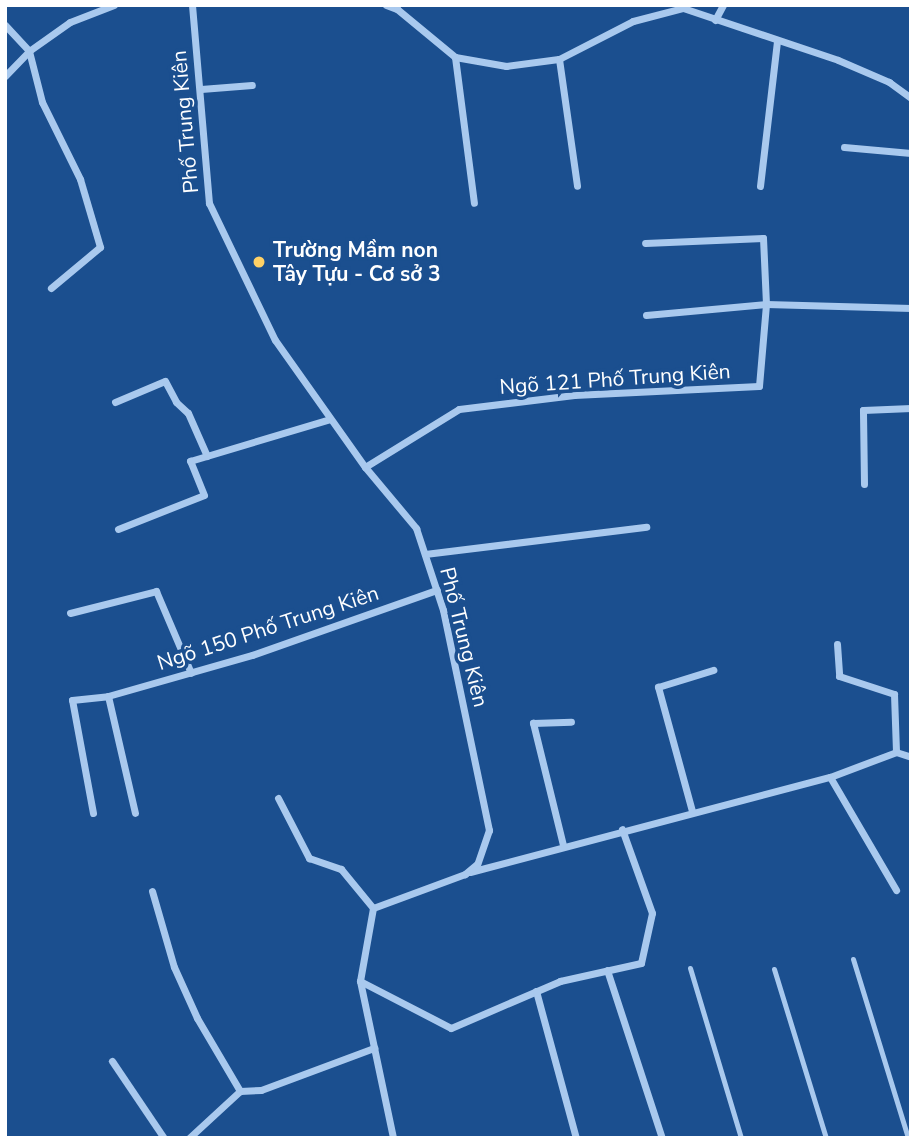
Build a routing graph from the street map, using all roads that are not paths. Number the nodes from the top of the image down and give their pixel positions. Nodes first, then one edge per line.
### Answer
1 (114, 5) edge
2 (192, 5) edge
3 (386, 5) edge
4 (723, 5) edge
5 (715, 20) junction
6 (5, 26) edge
7 (777, 41) junction
8 (29, 51) junction
9 (455, 57) junction
10 (559, 59) junction
11 (5, 76) edge
12 (252, 85) dead end
13 (201, 89) junction
14 (911, 98) edge
15 (844, 147) dead end
16 (911, 153) edge
17 (577, 186) dead end
18 (760, 186) dead end
19 (474, 203) dead end
20 (645, 243) dead end
21 (51, 288) dead end
22 (765, 304) junction
23 (911, 308) edge
24 (646, 315) dead end
25 (115, 402) dead end
26 (911, 408) edge
27 (330, 419) junction
28 (207, 456) junction
29 (365, 467) junction
30 (864, 484) dead end
31 (646, 527) dead end
32 (118, 530) dead end
33 (425, 554) junction
34 (437, 590) junction
35 (70, 613) dead end
36 (837, 644) dead end
37 (713, 670) dead end
38 (191, 673) junction
39 (108, 696) junction
40 (571, 722) dead end
41 (896, 752) junction
42 (911, 757) edge
43 (830, 777) junction
44 (278, 798) dead end
45 (692, 811) junction
46 (93, 813) dead end
47 (135, 813) dead end
48 (622, 829) junction
49 (563, 845) junction
50 (465, 874) junction
51 (897, 890) dead end
52 (152, 891) dead end
53 (373, 908) junction
54 (853, 960) dead end
55 (690, 968) dead end
56 (774, 969) dead end
57 (607, 970) junction
58 (360, 981) junction
59 (536, 991) junction
60 (374, 1048) junction
61 (112, 1061) dead end
62 (240, 1091) junction
63 (164, 1138) edge
64 (189, 1138) edge
65 (393, 1138) edge
66 (576, 1138) edge
67 (662, 1138) edge
68 (741, 1138) edge
69 (825, 1138) edge
70 (908, 1138) edge

1 - 8 street
2 - 13 street, Phố Trung Kiên
3 - 9 street
4 - 5 street
5 - 7 street
5 - 10 street
6 - 8 street
7 - 14 street
7 - 18 street
8 - 11 street
8 - 21 street
9 - 10 street
9 - 19 street
10 - 17 street
12 - 13 street
13 - 27 street, Phố Trung Kiên
15 - 16 street
20 - 22 street
22 - 23 street
22 - 24 street
22 - 29 street, Ngõ 121 Phố Trung Kiên
25 - 28 street
26 - 30 street
27 - 28 street
27 - 29 street, Phố Trung Kiên
28 - 32 street
29 - 33 street, Phố Trung Kiên
31 - 33 street
33 - 34 street, Phố Trung Kiên
34 - 38 street, Ngõ 150 Phố Trung Kiên
34 - 50 street, Phố Trung Kiên
35 - 38 street
36 - 41 street
37 - 45 street
38 - 39 street, Ngõ 150 Phố Trung Kiên
39 - 46 street, Ngõ 150 Phố Trung Kiên
39 - 47 street
40 - 49 street
41 - 42 street
41 - 43 street
43 - 45 street
43 - 51 street
44 - 53 street
45 - 48 street
48 - 49 street
48 - 57 street
49 - 50 street
50 - 53 street
52 - 62 street
53 - 58 street
54 - 70 lane
55 - 68 lane
56 - 69 lane
57 - 59 street
57 - 67 street
58 - 59 street
58 - 60 street
59 - 66 street
60 - 62 street
60 - 65 street
61 - 63 street
62 - 64 street

